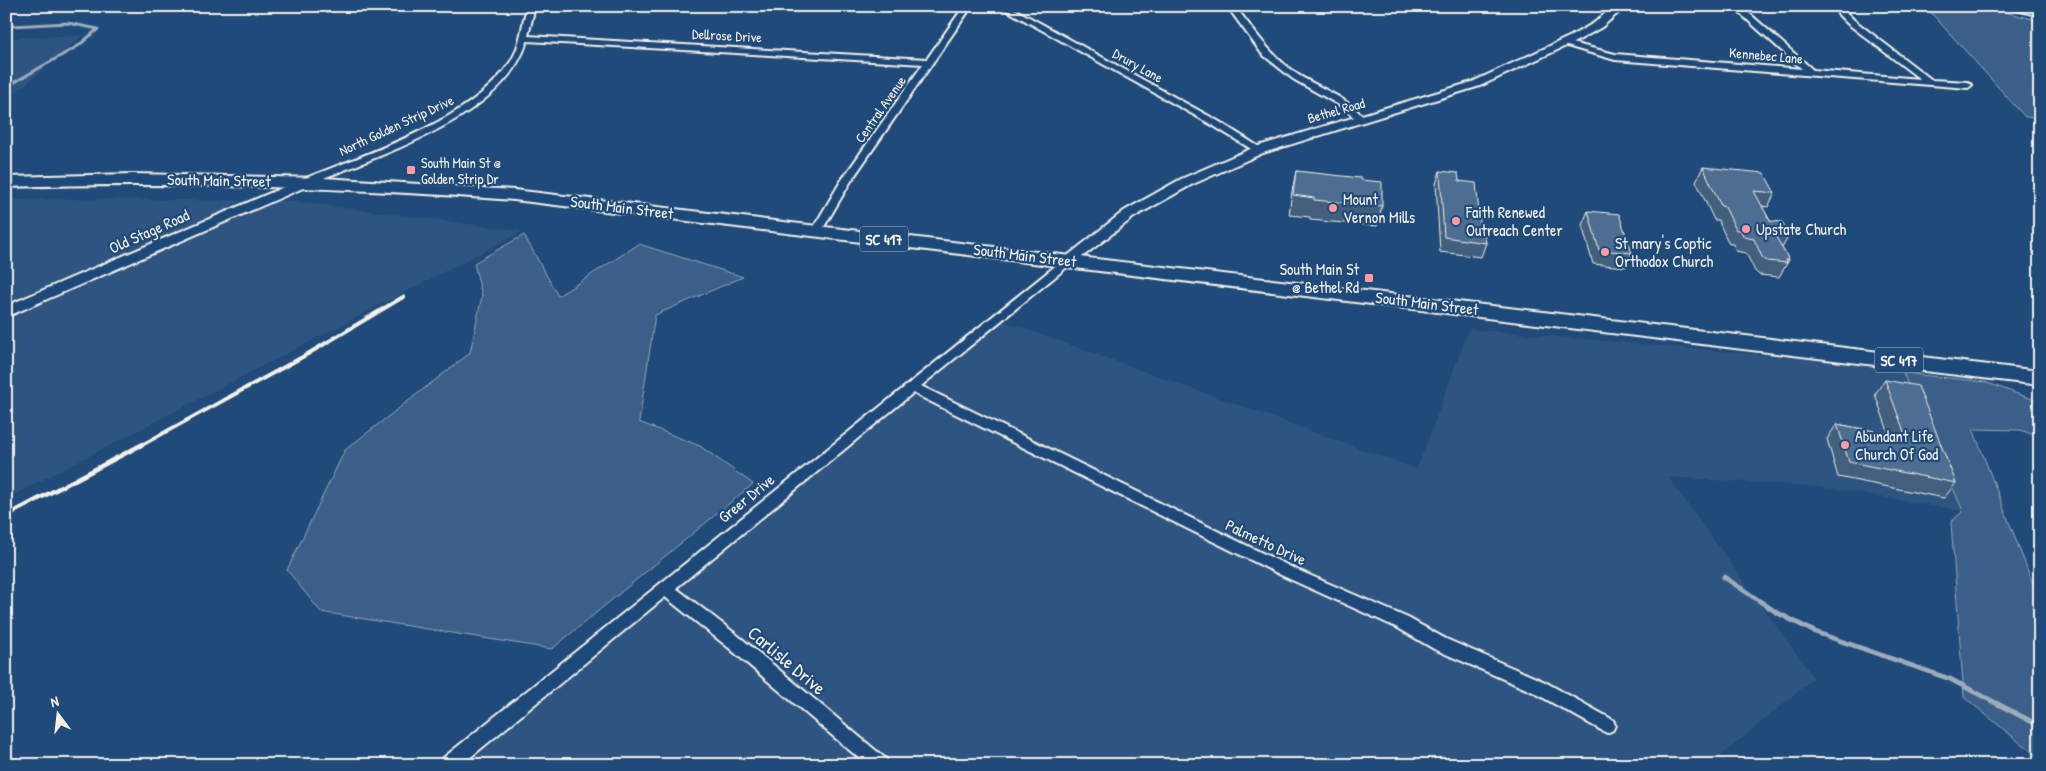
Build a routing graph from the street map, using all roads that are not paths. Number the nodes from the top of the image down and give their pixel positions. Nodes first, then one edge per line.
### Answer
1 (531, 6) edge
2 (968, 6) edge
3 (1003, 6) edge
4 (1620, 6) edge
5 (1736, 6) edge
6 (1839, 6) edge
7 (2006, 6) edge
8 (1235, 7) edge
9 (2040, 14) edge
10 (523, 38) junction
11 (1564, 44) junction
12 (928, 62) junction
13 (1810, 72) junction
14 (1930, 82) junction
15 (1968, 85) dead end
16 (1359, 118) junction
17 (1259, 150) junction
18 (6, 182) edge
19 (305, 182) junction
20 (816, 230) junction
21 (1068, 261) junction
22 (6, 312) edge
23 (2040, 378) edge
24 (912, 387) junction
25 (666, 589) junction
26 (1607, 725) dead end
27 (448, 765) edge
28 (880, 765) edge

1 - 10 street, North Golden Strip Drive
2 - 12 street, Central Avenue
3 - 17 street, Drury Lane
4 - 11 street, Bethel Road
5 - 13 street
6 - 14 street
7 - 9 street
8 - 16 street
10 - 12 street, Dellrose Drive
10 - 19 street, North Golden Strip Drive
11 - 13 street, Kennebec Lane
11 - 16 street, Bethel Road
12 - 20 street, Central Avenue
13 - 14 street, Kennebec Lane
14 - 15 street, Kennebec Lane
16 - 17 street, Bethel Road
17 - 21 street, Bethel Road
18 - 19 main road, South Main Street / SC 417
19 - 20 main road, South Main Street / SC 417
19 - 22 street, Old Stage Road
20 - 21 main road, South Main Street / SC 417
21 - 23 main road, South Main Street / SC 417
21 - 24 street, Greer Drive
24 - 25 street, Greer Drive
24 - 26 street, Palmetto Drive
25 - 27 street, Greer Drive
25 - 28 street, Carlisle Drive

